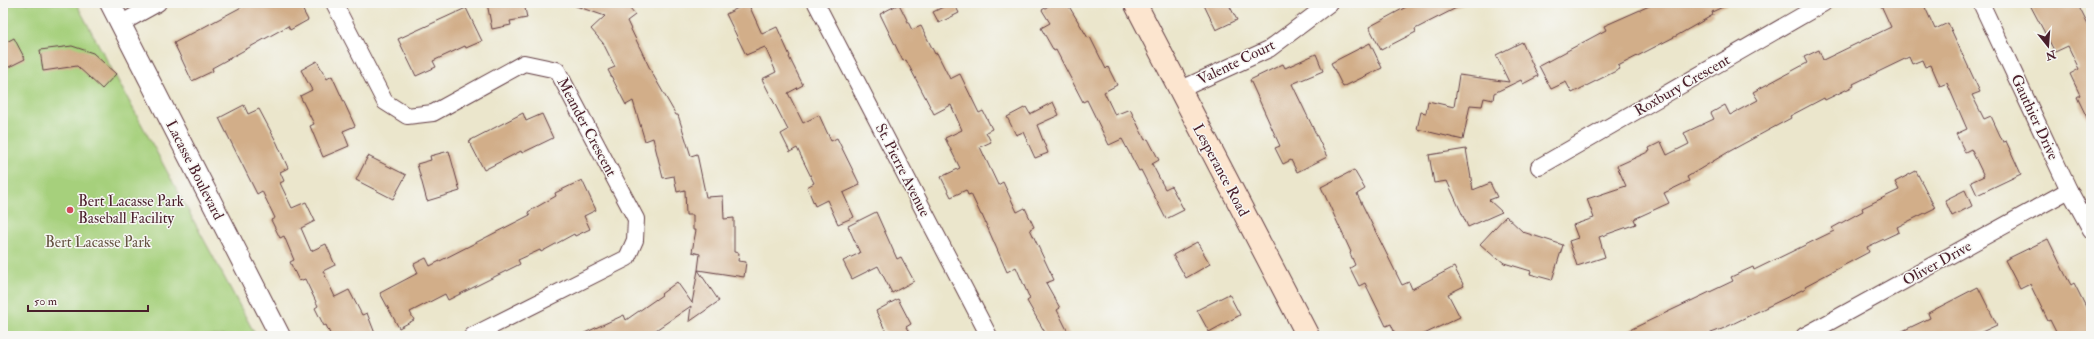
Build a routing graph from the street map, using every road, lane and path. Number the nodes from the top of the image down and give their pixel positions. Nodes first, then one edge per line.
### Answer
1 (110, 3) edge
2 (158, 3) edge
3 (334, 3) edge
4 (816, 3) edge
5 (1135, 3) edge
6 (1330, 3) edge
7 (1824, 3) edge
8 (1981, 3) edge
9 (120, 24) junction
10 (1179, 90) junction
11 (1539, 167) dead end
12 (2069, 190) junction
13 (2091, 230) edge
14 (280, 336) edge
15 (472, 336) edge
16 (989, 336) edge
17 (1308, 336) edge
18 (1804, 336) edge

1 - 9 street, Lacasse Boulevard
2 - 9 street
3 - 15 street, Meander Crescent
4 - 16 street, St. Pierre Avenue
5 - 10 main road, Lesperance Road
6 - 10 street, Valente Court
7 - 11 street, Roxbury Crescent
8 - 12 street, Gauthier Drive
9 - 14 street, Lacasse Boulevard
10 - 17 main road, Lesperance Road
12 - 13 street, Gauthier Drive
12 - 18 street, Oliver Drive

